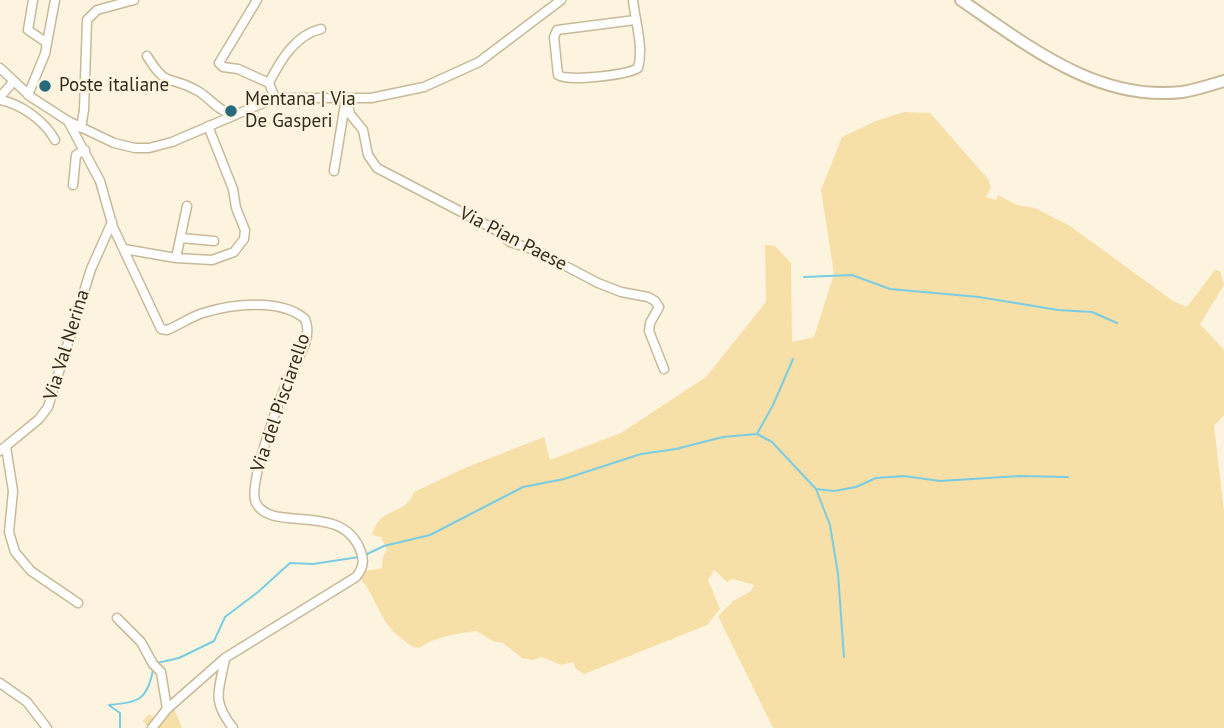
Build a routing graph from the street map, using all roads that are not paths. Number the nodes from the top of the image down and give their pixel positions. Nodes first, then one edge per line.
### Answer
1 (33, 0) edge
2 (55, 0) edge
3 (134, 0) edge
4 (257, 0) edge
5 (561, 0) edge
6 (633, 0) edge
7 (961, 0) edge
8 (635, 20) junction
9 (321, 29) dead end
10 (47, 43) junction
11 (147, 56) dead end
12 (0, 68) edge
13 (13, 81) junction
14 (1224, 81) edge
15 (269, 83) junction
16 (28, 95) junction
17 (275, 98) junction
18 (346, 98) junction
19 (0, 99) edge
20 (233, 115) junction
21 (68, 121) junction
22 (208, 126) junction
23 (81, 128) junction
24 (55, 140) dead end
25 (85, 150) junction
26 (334, 171) dead end
27 (73, 185) dead end
28 (187, 206) dead end
29 (112, 222) junction
30 (181, 238) junction
31 (214, 241) dead end
32 (124, 249) junction
33 (176, 258) junction
34 (664, 369) dead end
35 (3, 449) edge
36 (78, 603) dead end
37 (117, 618) dead end
38 (225, 658) junction
39 (0, 682) edge
40 (167, 709) junction
41 (47, 728) edge
42 (152, 728) edge
43 (233, 728) edge

1 - 10 street
2 - 10 street
3 - 23 street
4 - 15 street
5 - 18 street
6 - 8 street
7 - 14 main road
8 - 8 street
9 - 15 street
10 - 16 street
11 - 20 street
12 - 13 street
13 - 16 street
13 - 19 street
15 - 17 street
16 - 21 street
17 - 18 street
17 - 20 street
18 - 26 street
18 - 34 street, Via Pian Paese
19 - 24 street
20 - 22 street
21 - 23 street
21 - 25 street, Via del Pisciarello
22 - 23 street
22 - 33 street
25 - 27 street
25 - 29 street, Via del Pisciarello
28 - 30 street
29 - 32 street, Via del Pisciarello
29 - 35 street, Via Val Nerina
30 - 31 street
30 - 33 street
32 - 33 street
32 - 38 street, Via del Pisciarello
35 - 36 street
37 - 40 street
38 - 40 street, Via del Pisciarello
38 - 43 street
39 - 41 street
40 - 42 street, Via del Pisciarello

